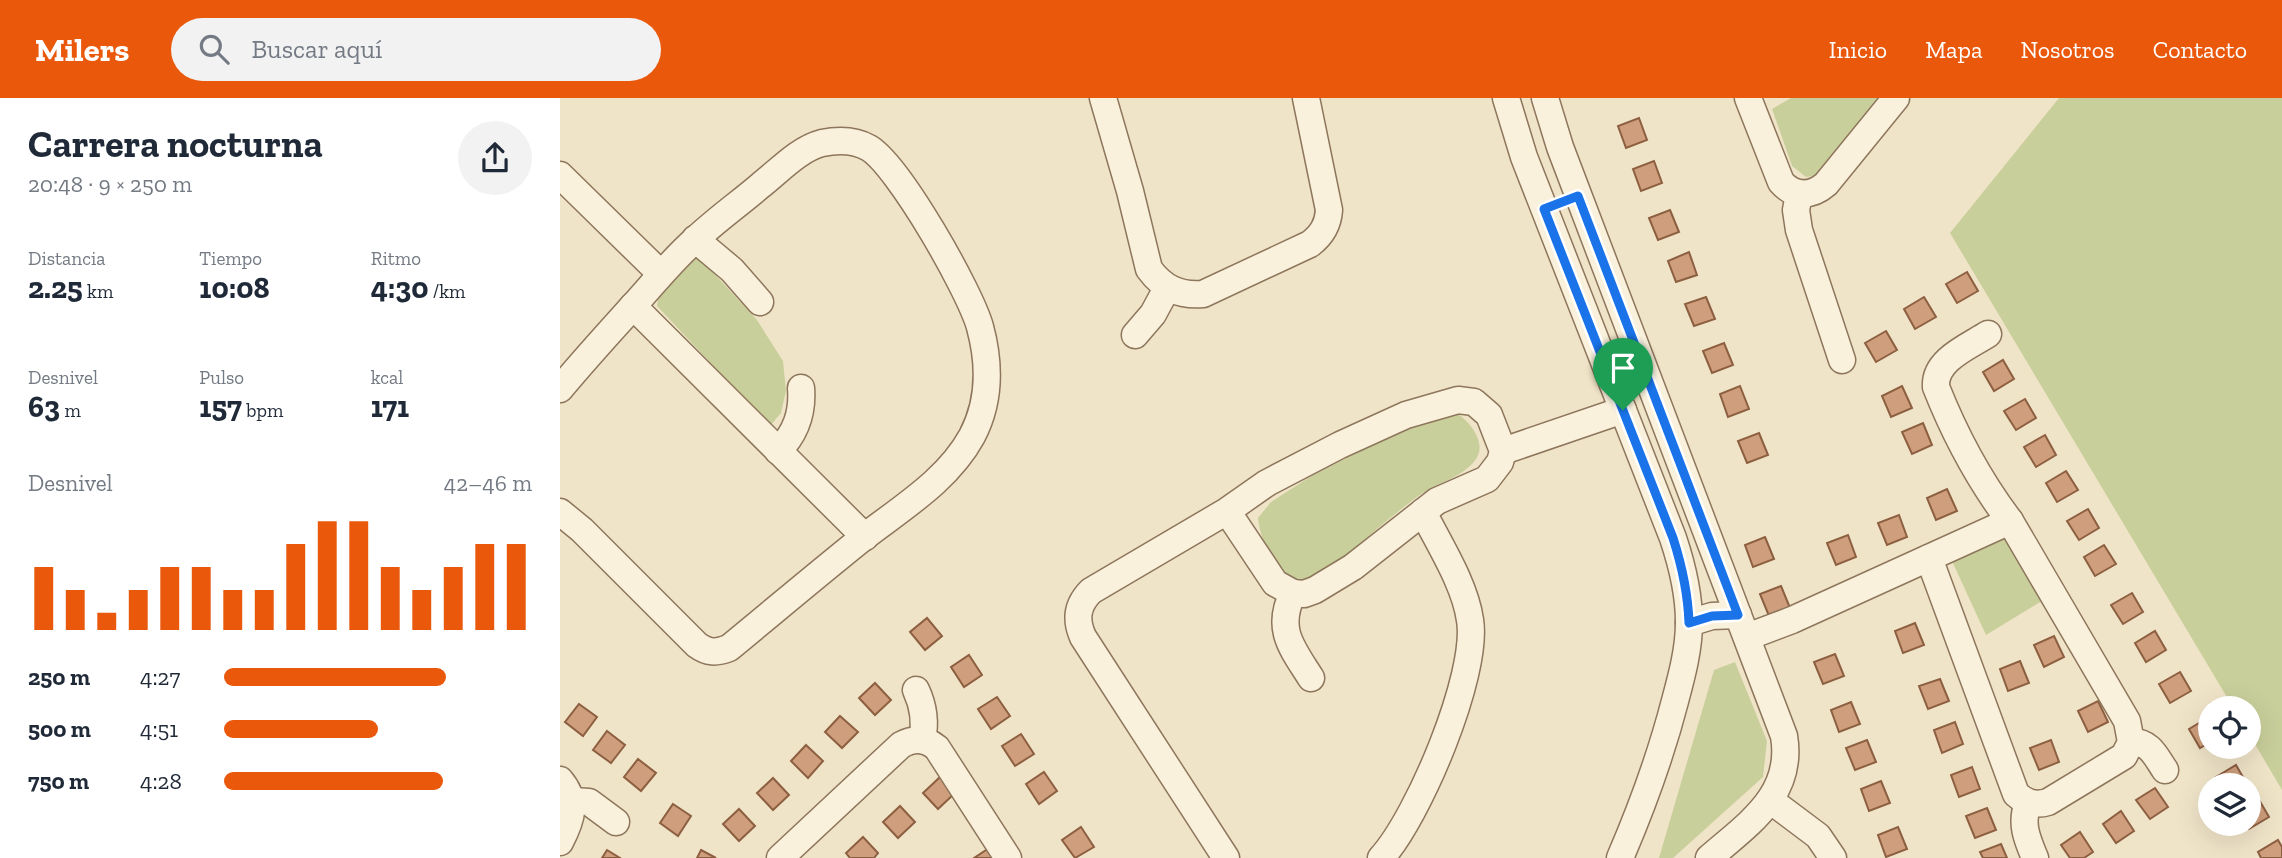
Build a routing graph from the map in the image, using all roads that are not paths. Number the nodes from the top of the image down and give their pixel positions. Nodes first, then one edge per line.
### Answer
1 (1103, 98) edge
2 (1306, 98) edge
3 (1506, 98) edge
4 (1545, 98) edge
5 (1748, 98) edge
6 (1896, 98) edge
7 (560, 174) edge
8 (1799, 194) junction
9 (1578, 196) junction
10 (1544, 209) junction
11 (695, 239) junction
12 (662, 274) junction
13 (1167, 288) junction
14 (760, 302) dead end
15 (634, 306) junction
16 (1988, 334) dead end
17 (1135, 335) dead end
18 (1842, 359) dead end
19 (801, 388) dead end
20 (560, 389) edge
21 (1623, 410) junction
22 (778, 451) junction
23 (1503, 451) junction
24 (1227, 511) junction
25 (1423, 512) junction
26 (560, 513) edge
27 (2010, 521) junction
28 (865, 537) junction
29 (1929, 558) junction
30 (1293, 593) junction
31 (1689, 623) junction
32 (1742, 626) junction
33 (1311, 678) dead end
34 (916, 691) dead end
35 (922, 740) junction
36 (2131, 742) junction
37 (2165, 770) dead end
38 (566, 791) edge
39 (1770, 800) junction
40 (2028, 803) junction
41 (616, 822) dead end
42 (560, 842) edge
43 (780, 858) edge
44 (1008, 858) edge
45 (1226, 858) edge
46 (1381, 858) edge
47 (1620, 858) edge
48 (1709, 858) edge
49 (1833, 858) edge
50 (2035, 858) edge

1 - 13 street
2 - 13 street
3 - 10 street
4 - 9 street
5 - 8 street
6 - 8 street
7 - 12 street
8 - 18 street
9 - 10 street
9 - 32 street
10 - 21 street
11 - 12 street
11 - 14 street
11 - 28 street
12 - 15 street
13 - 17 street
15 - 20 street
15 - 22 street
16 - 27 street
19 - 22 street
21 - 23 street
21 - 31 street
22 - 28 street
23 - 24 street
23 - 25 street
24 - 30 street
24 - 45 street
25 - 30 street
25 - 46 street
26 - 28 street
27 - 29 street
27 - 36 street
29 - 32 street
29 - 40 street
30 - 33 street
31 - 32 street
31 - 47 street
32 - 39 street
34 - 35 street
35 - 43 street
35 - 44 street
36 - 37 street
36 - 40 street
38 - 41 street
38 - 42 street
39 - 48 street
39 - 49 street
40 - 50 street

